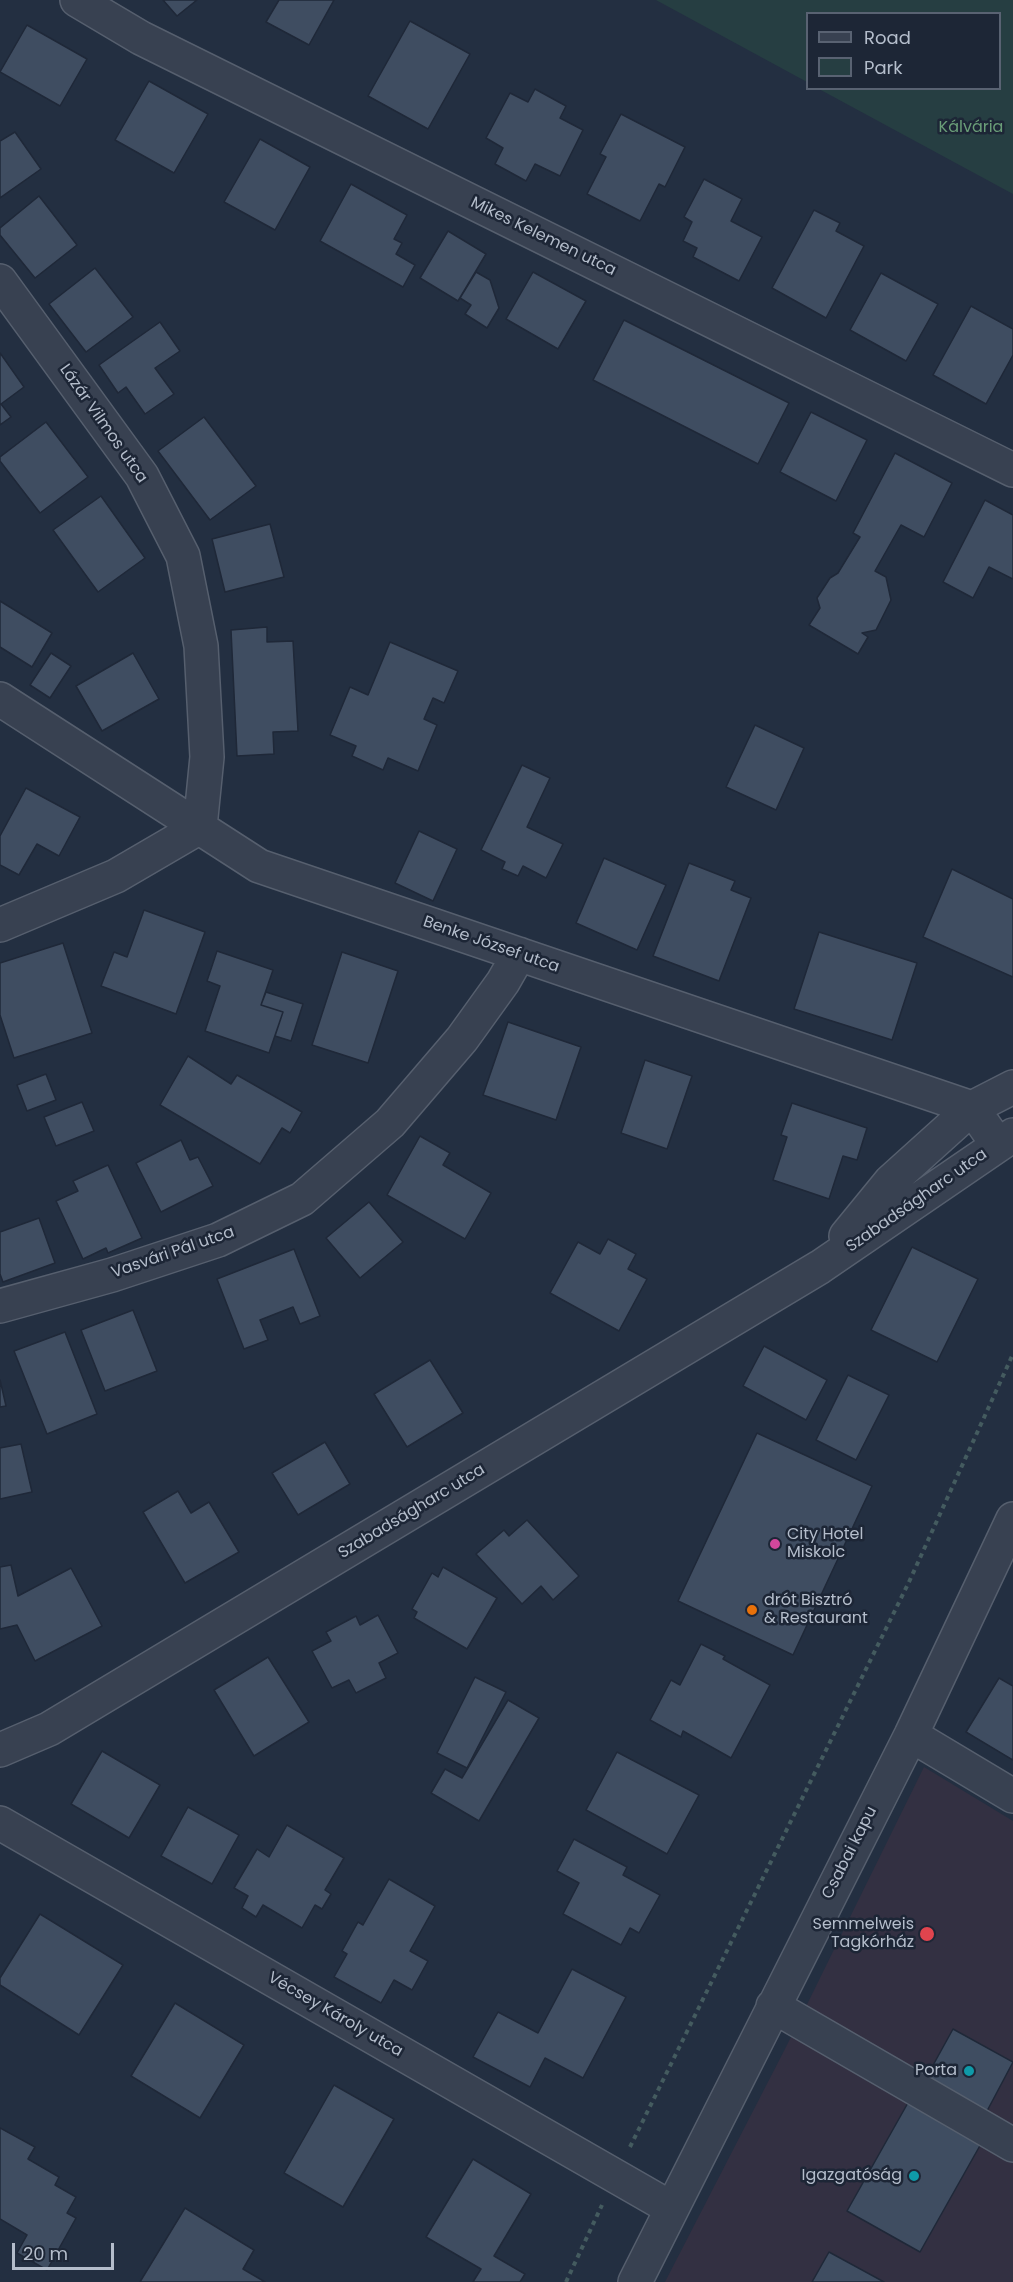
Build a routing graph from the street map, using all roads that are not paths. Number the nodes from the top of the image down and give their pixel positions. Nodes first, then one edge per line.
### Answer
1 (76, 0) edge
2 (0, 280) edge
3 (1013, 470) edge
4 (0, 699) edge
5 (200, 827) junction
6 (0, 925) edge
7 (519, 954) junction
8 (1013, 1087) edge
9 (972, 1108) junction
10 (1005, 1140) edge
11 (820, 1267) junction
12 (0, 1305) edge
13 (1013, 1519) edge
14 (911, 1735) junction
15 (0, 1750) edge
16 (1013, 1796) edge
17 (0, 1823) edge
18 (773, 2006) junction
19 (1013, 2145) edge
20 (671, 2208) junction
21 (635, 2282) edge

1 - 3 street, Mikes Kelemen utca
2 - 5 street, Lázár Vilmos utca
4 - 5 street, Benke József utca
5 - 6 street
5 - 7 street, Benke József utca
7 - 9 street, Benke József utca
7 - 12 street, Vasvári Pál utca
8 - 9 street, Szabadságharc utca
9 - 10 street
9 - 11 street, Szabadságharc utca
10 - 11 street, Szabadságharc utca
11 - 15 street, Szabadságharc utca
13 - 14 street, Csabai kapu
14 - 16 street
14 - 18 street, Csabai kapu
17 - 20 street, Vécsey Károly utca
18 - 19 street
18 - 20 street, Csabai kapu
20 - 21 street, Csabai kapu

